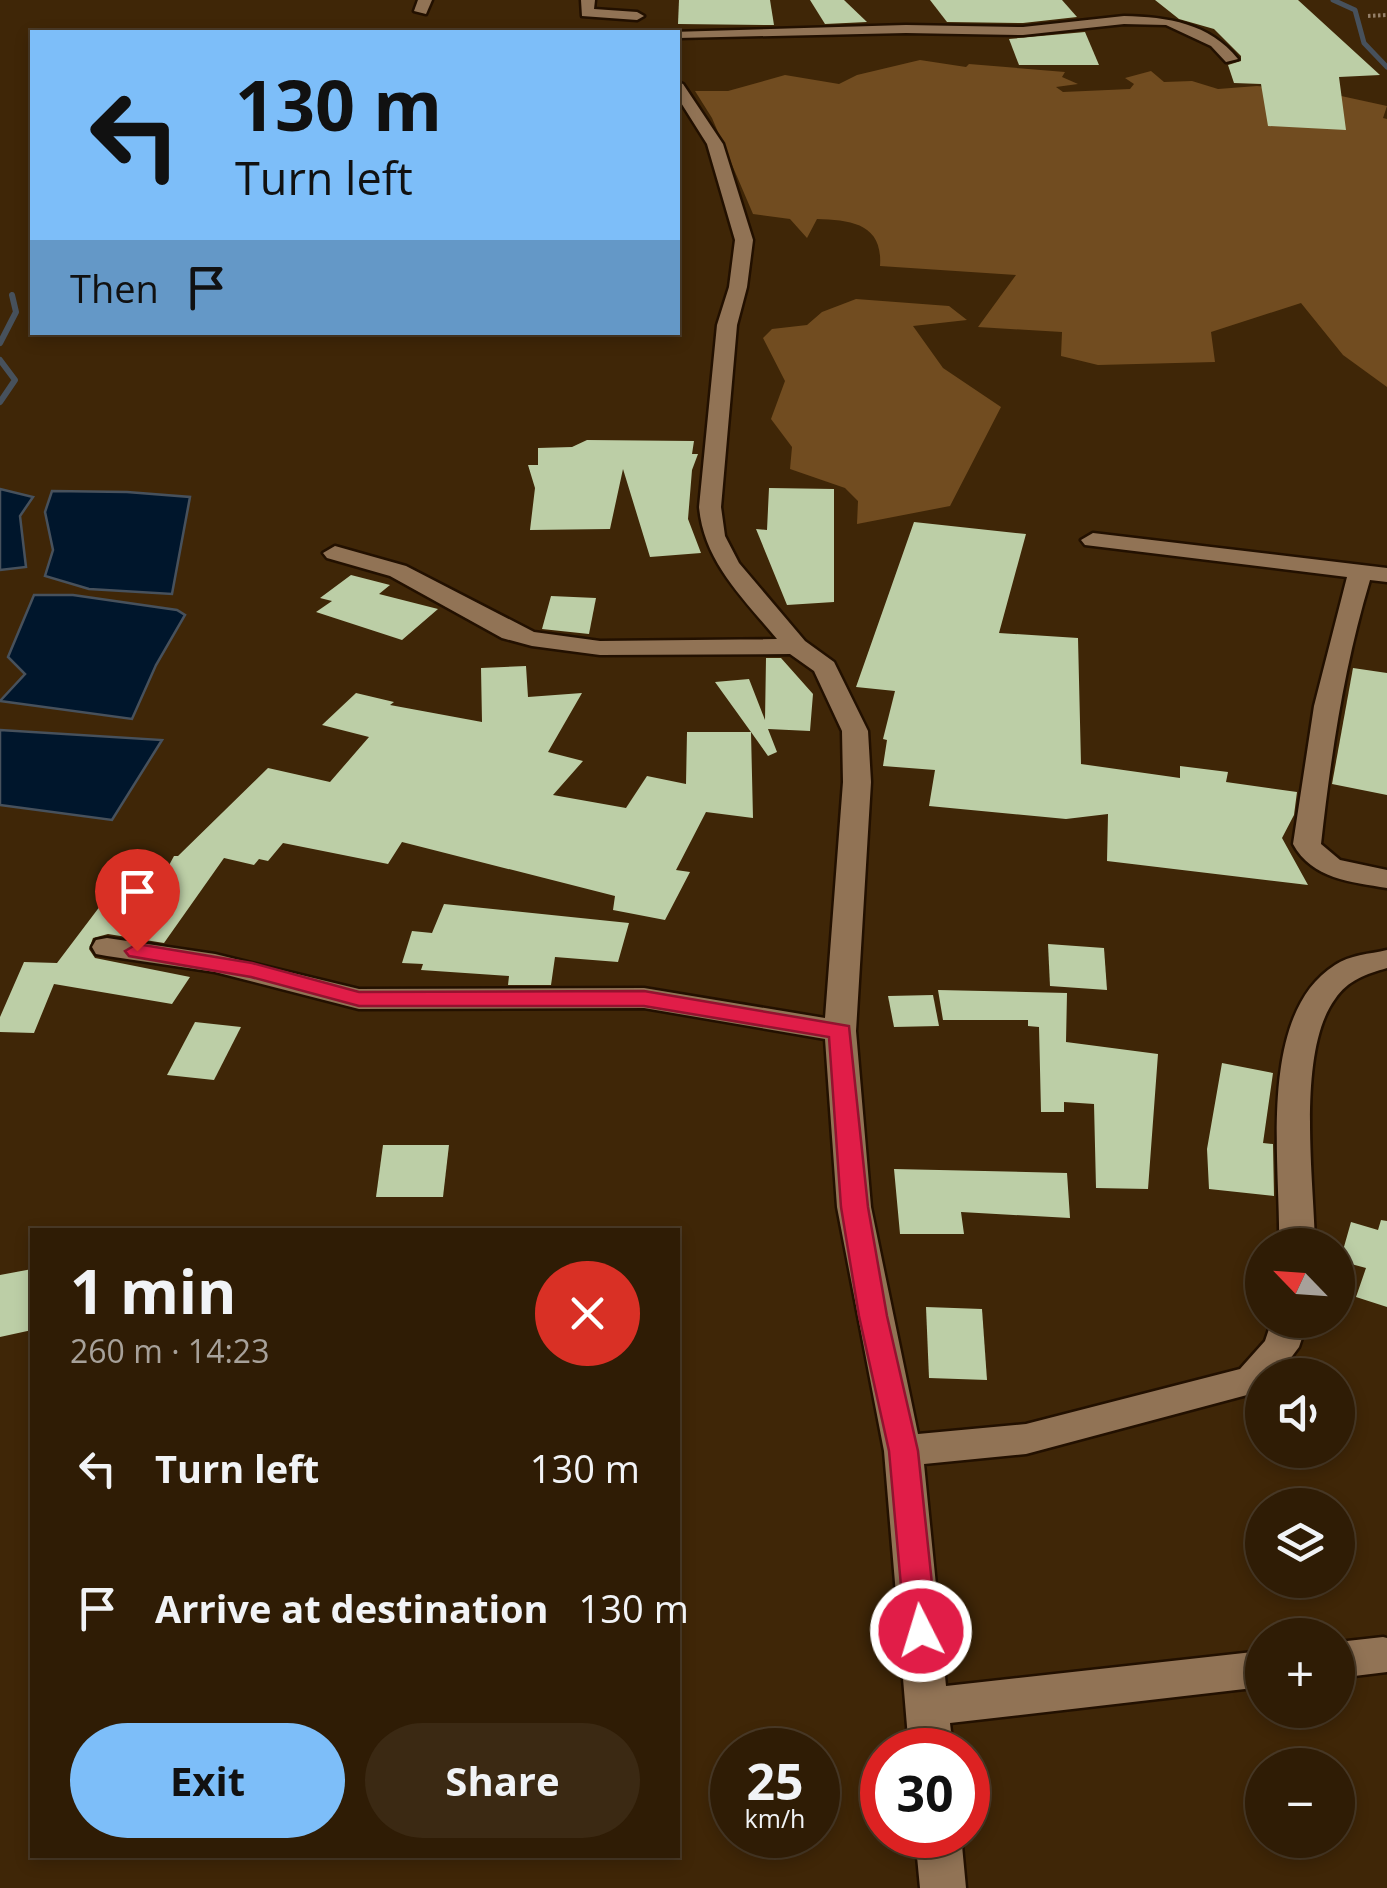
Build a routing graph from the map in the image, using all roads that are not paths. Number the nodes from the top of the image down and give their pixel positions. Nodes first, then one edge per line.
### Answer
1 (588, 0) edge
2 (649, 0) edge
3 (637, 16) junction
4 (626, 30) edge
5 (680, 34) edge
6 (1231, 58) dead end
7 (680, 91) edge
8 (1093, 540) dead end
9 (336, 553) dead end
10 (1374, 573) edge
11 (796, 646) junction
12 (1387, 879) edge
13 (107, 947) dead end
14 (1387, 959) edge
15 (840, 1031) junction
16 (1297, 1228) edge
17 (1284, 1338) edge
18 (903, 1451) junction
19 (1383, 1655) dead end
20 (1355, 1658) edge
21 (1245, 1671) edge
22 (928, 1708) junction
23 (929, 1728) edge
24 (940, 1858) edge
25 (943, 1888) edge

1 - 3 street
2 - 3 street
3 - 4 street
5 - 6 street
7 - 11 street
8 - 10 street
9 - 11 street
10 - 12 street
11 - 15 street
13 - 15 street
14 - 16 street
15 - 18 street
17 - 18 street
18 - 22 street
19 - 20 street
21 - 22 street
22 - 23 street
24 - 25 street

